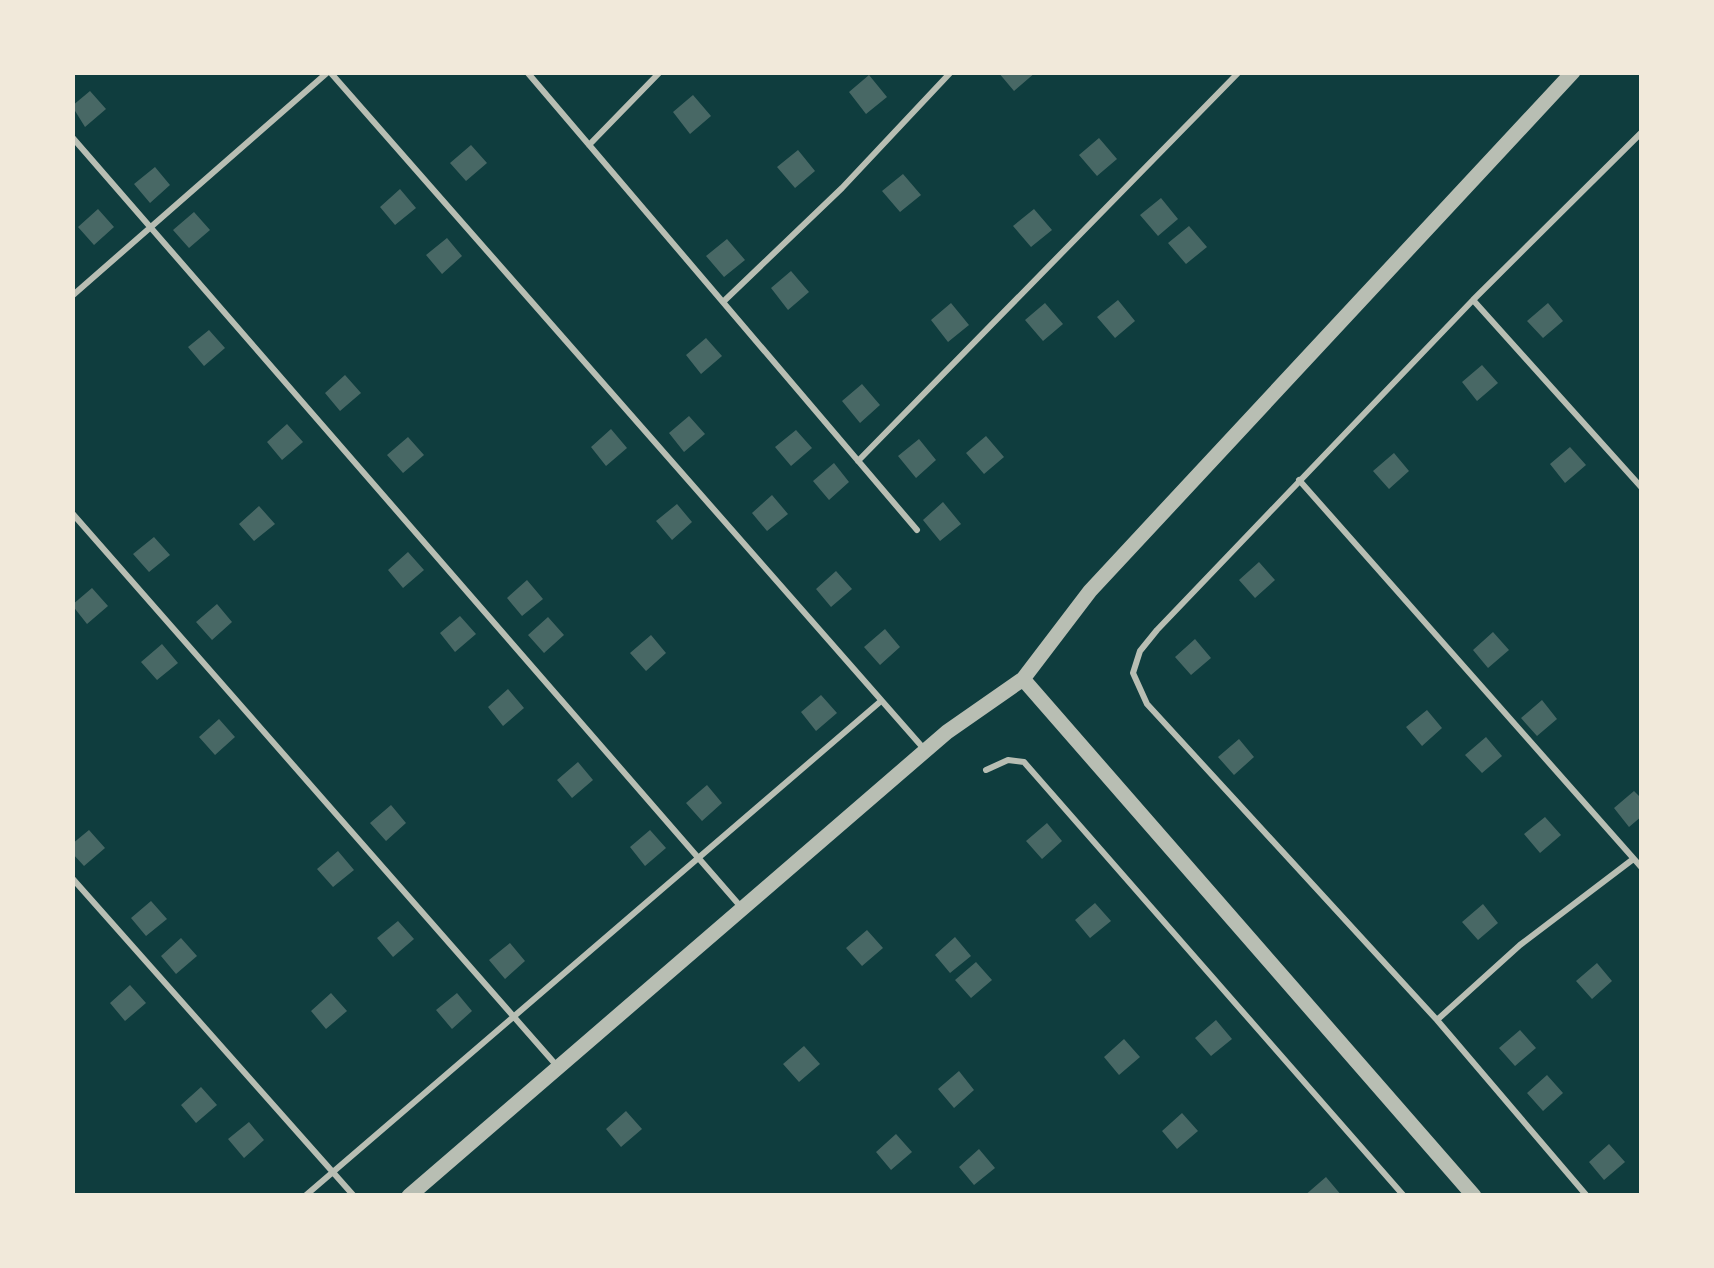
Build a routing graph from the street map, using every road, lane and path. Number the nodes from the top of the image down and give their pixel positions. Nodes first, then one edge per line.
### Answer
1 (329, 72) edge
2 (527, 72) edge
3 (660, 72) edge
4 (951, 72) edge
5 (1239, 72) edge
6 (1573, 72) edge
7 (1642, 132) edge
8 (72, 137) edge
9 (589, 145) junction
10 (151, 227) junction
11 (72, 296) edge
12 (1473, 300) junction
13 (723, 302) junction
14 (858, 461) junction
15 (1300, 480) junction
16 (1642, 488) edge
17 (72, 513) edge
18 (917, 530) dead end
19 (1023, 679) junction
20 (881, 700) junction
21 (925, 750) junction
22 (986, 770) dead end
23 (698, 857) junction
24 (1639, 864) edge
25 (72, 878) edge
26 (742, 908) junction
27 (513, 1016) junction
28 (1437, 1020) junction
29 (558, 1067) junction
30 (332, 1172) junction
31 (305, 1196) edge
32 (354, 1196) edge
33 (409, 1196) edge
34 (1404, 1196) edge
35 (1474, 1196) edge
36 (1587, 1196) edge

1 - 10 lane
1 - 20 lane
2 - 9 lane
3 - 9 lane
4 - 13 lane
5 - 14 lane
6 - 19 street
7 - 12 lane
8 - 10 lane
9 - 13 lane
10 - 11 lane
10 - 23 lane
12 - 15 lane
12 - 16 lane
13 - 14 lane
14 - 18 lane
15 - 24 lane
15 - 28 lane
17 - 27 lane
19 - 21 street
19 - 35 street
20 - 21 lane
20 - 23 lane
21 - 26 street
22 - 34 lane
23 - 26 lane
23 - 27 lane
24 - 28 lane
25 - 30 lane
26 - 29 street
27 - 29 lane
27 - 30 lane
28 - 36 lane
29 - 33 street
30 - 31 lane
30 - 32 lane

